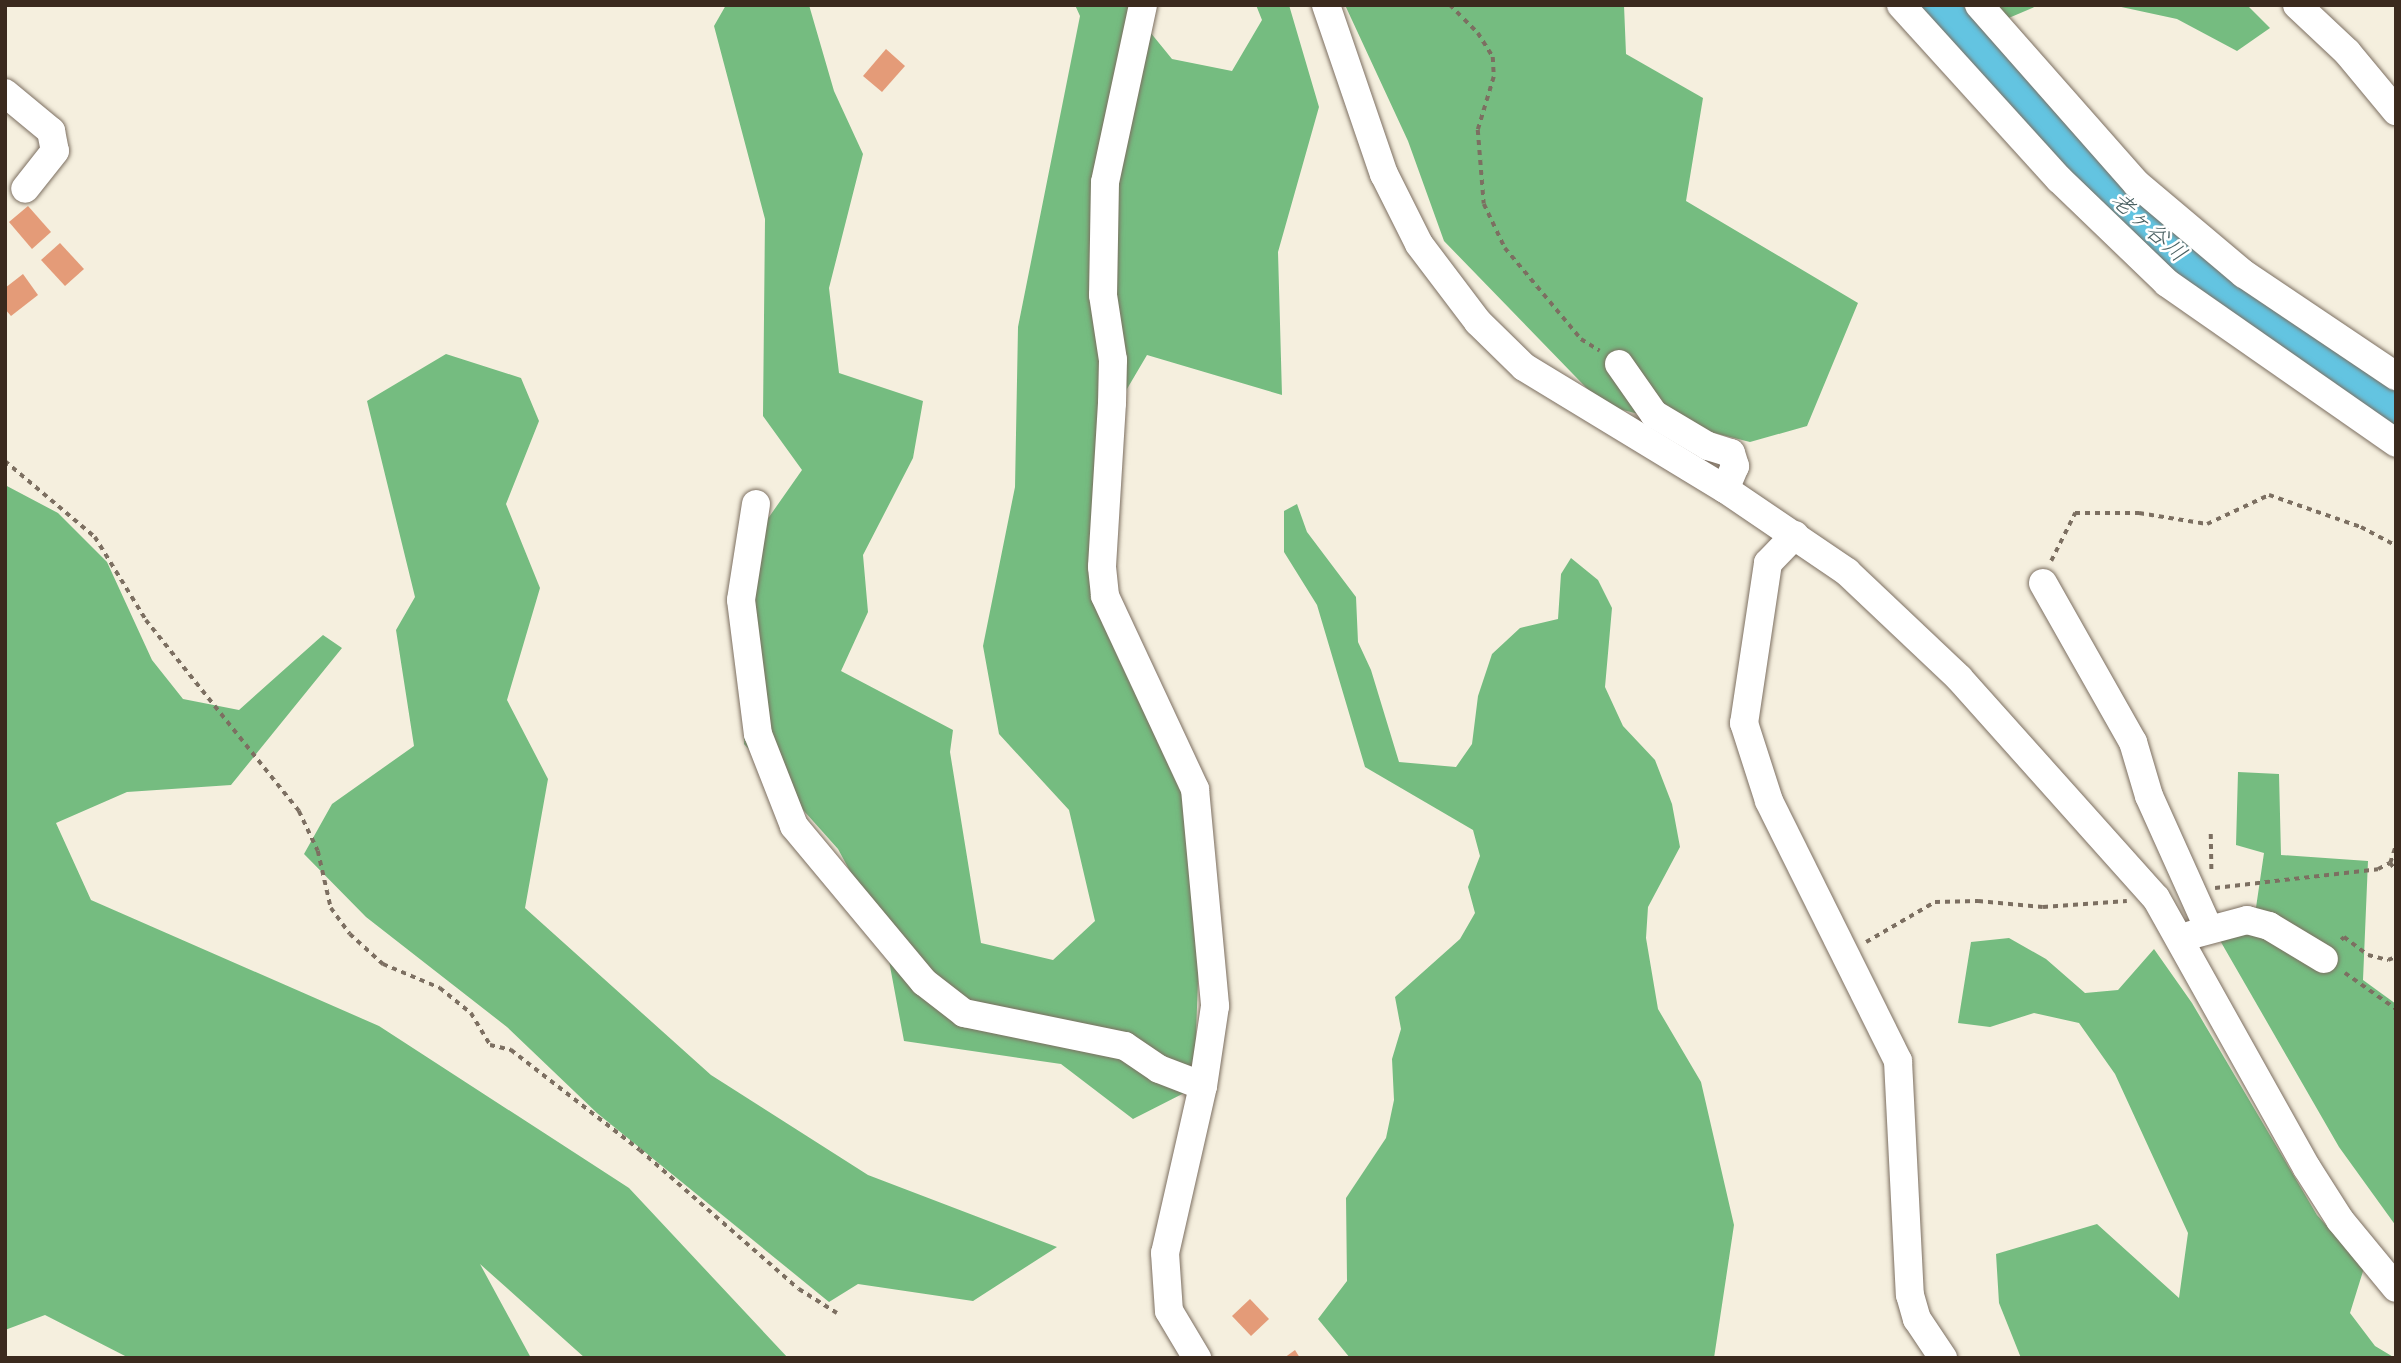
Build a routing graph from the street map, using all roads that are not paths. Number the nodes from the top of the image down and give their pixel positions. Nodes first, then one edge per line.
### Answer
1 (1143, 5) edge
2 (1326, 5) edge
3 (1901, 5) edge
4 (1979, 5) edge
5 (2297, 5) edge
6 (5, 93) edge
7 (2396, 111) edge
8 (25, 189) dead end
9 (1619, 364) road end
10 (2396, 376) edge
11 (2396, 443) edge
12 (1725, 489) junction
13 (757, 504) dead end
14 (1795, 536) junction
15 (2043, 583) road end
16 (2208, 927) junction
17 (2183, 940) junction
18 (2324, 959) road end
19 (1203, 1086) junction
20 (2396, 1287) edge
21 (1197, 1358) edge
22 (1943, 1358) edge

1 - 19 street
2 - 12 street
3 - 11 street
4 - 10 street
5 - 7 street
6 - 8 street
9 - 12 street
12 - 14 street
13 - 19 street
14 - 17 street
14 - 22 street
15 - 16 street
16 - 17 street
16 - 18 street
17 - 20 street
19 - 21 street

